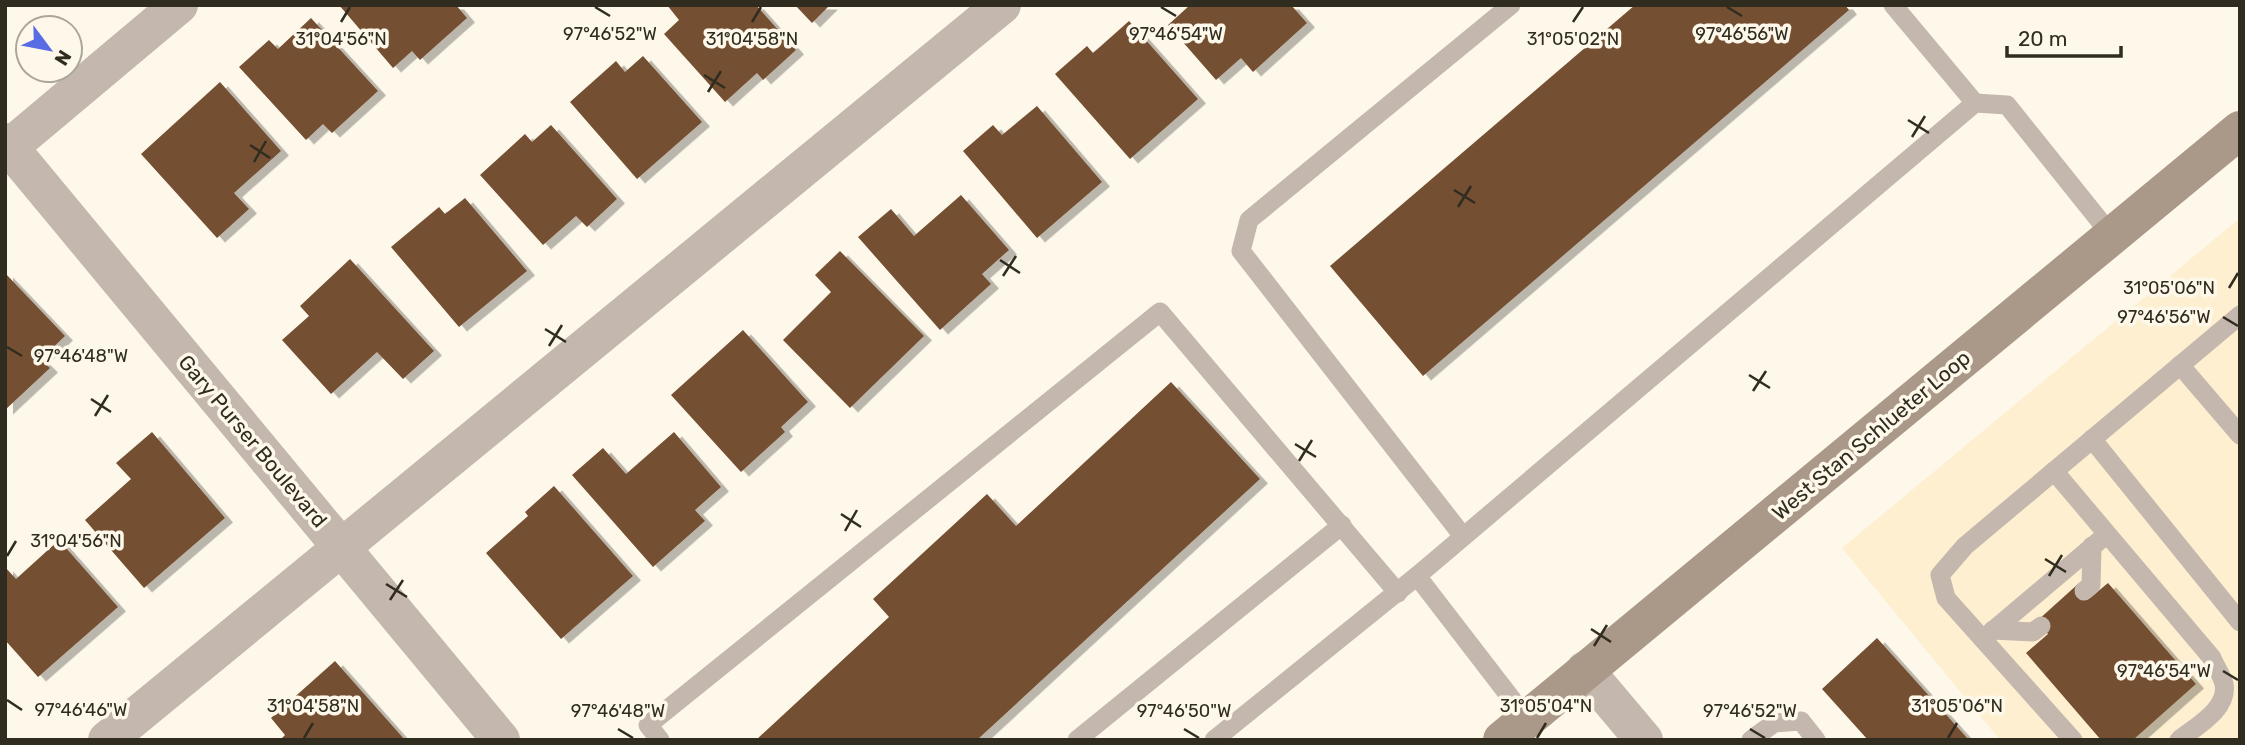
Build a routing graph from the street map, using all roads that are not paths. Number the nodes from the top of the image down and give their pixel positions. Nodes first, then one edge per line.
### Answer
1 (179, 5) edge
2 (1002, 5) edge
3 (1511, 5) edge
4 (1894, 5) edge
5 (1975, 103) junction
6 (2240, 130) edge
7 (7, 146) edge
8 (2112, 236) junction
9 (2240, 315) edge
10 (2180, 365) junction
11 (2240, 435) edge
12 (2092, 439) junction
13 (2054, 471) junction
14 (1342, 525) junction
15 (1462, 535) junction
16 (2099, 540) junction
17 (342, 548) junction
18 (1417, 576) junction
19 (2084, 591) dead end
20 (1398, 593) junction
21 (2240, 622) edge
22 (2041, 626) dead end
23 (1988, 634) junction
24 (1586, 670) junction
25 (1515, 729) edge
26 (107, 740) edge
27 (501, 740) edge
28 (660, 740) edge
29 (1076, 740) edge
30 (1214, 740) edge
31 (1644, 740) edge
32 (1751, 740) edge
33 (1816, 740) edge
34 (2073, 740) edge
35 (2179, 740) edge

1 - 7 street
2 - 17 street
3 - 15 lane
4 - 5 lane
5 - 8 lane
5 - 15 lane
6 - 8 main road, West Stan Schlueter Loop
7 - 17 street, Gary Purser Boulevard
8 - 24 main road, West Stan Schlueter Loop
9 - 10 lane
10 - 11 lane
10 - 12 lane
12 - 13 lane
12 - 21 lane
13 - 16 lane
13 - 23 lane
14 - 20 lane
14 - 28 lane
14 - 29 lane
15 - 18 lane
16 - 19 lane
16 - 23 lane
16 - 35 lane
17 - 26 street
17 - 27 street, Gary Purser Boulevard
18 - 20 lane
18 - 25 lane
20 - 30 lane
22 - 23 lane
23 - 34 lane
24 - 25 main road, West Stan Schlueter Loop
24 - 31 street
32 - 33 lane

